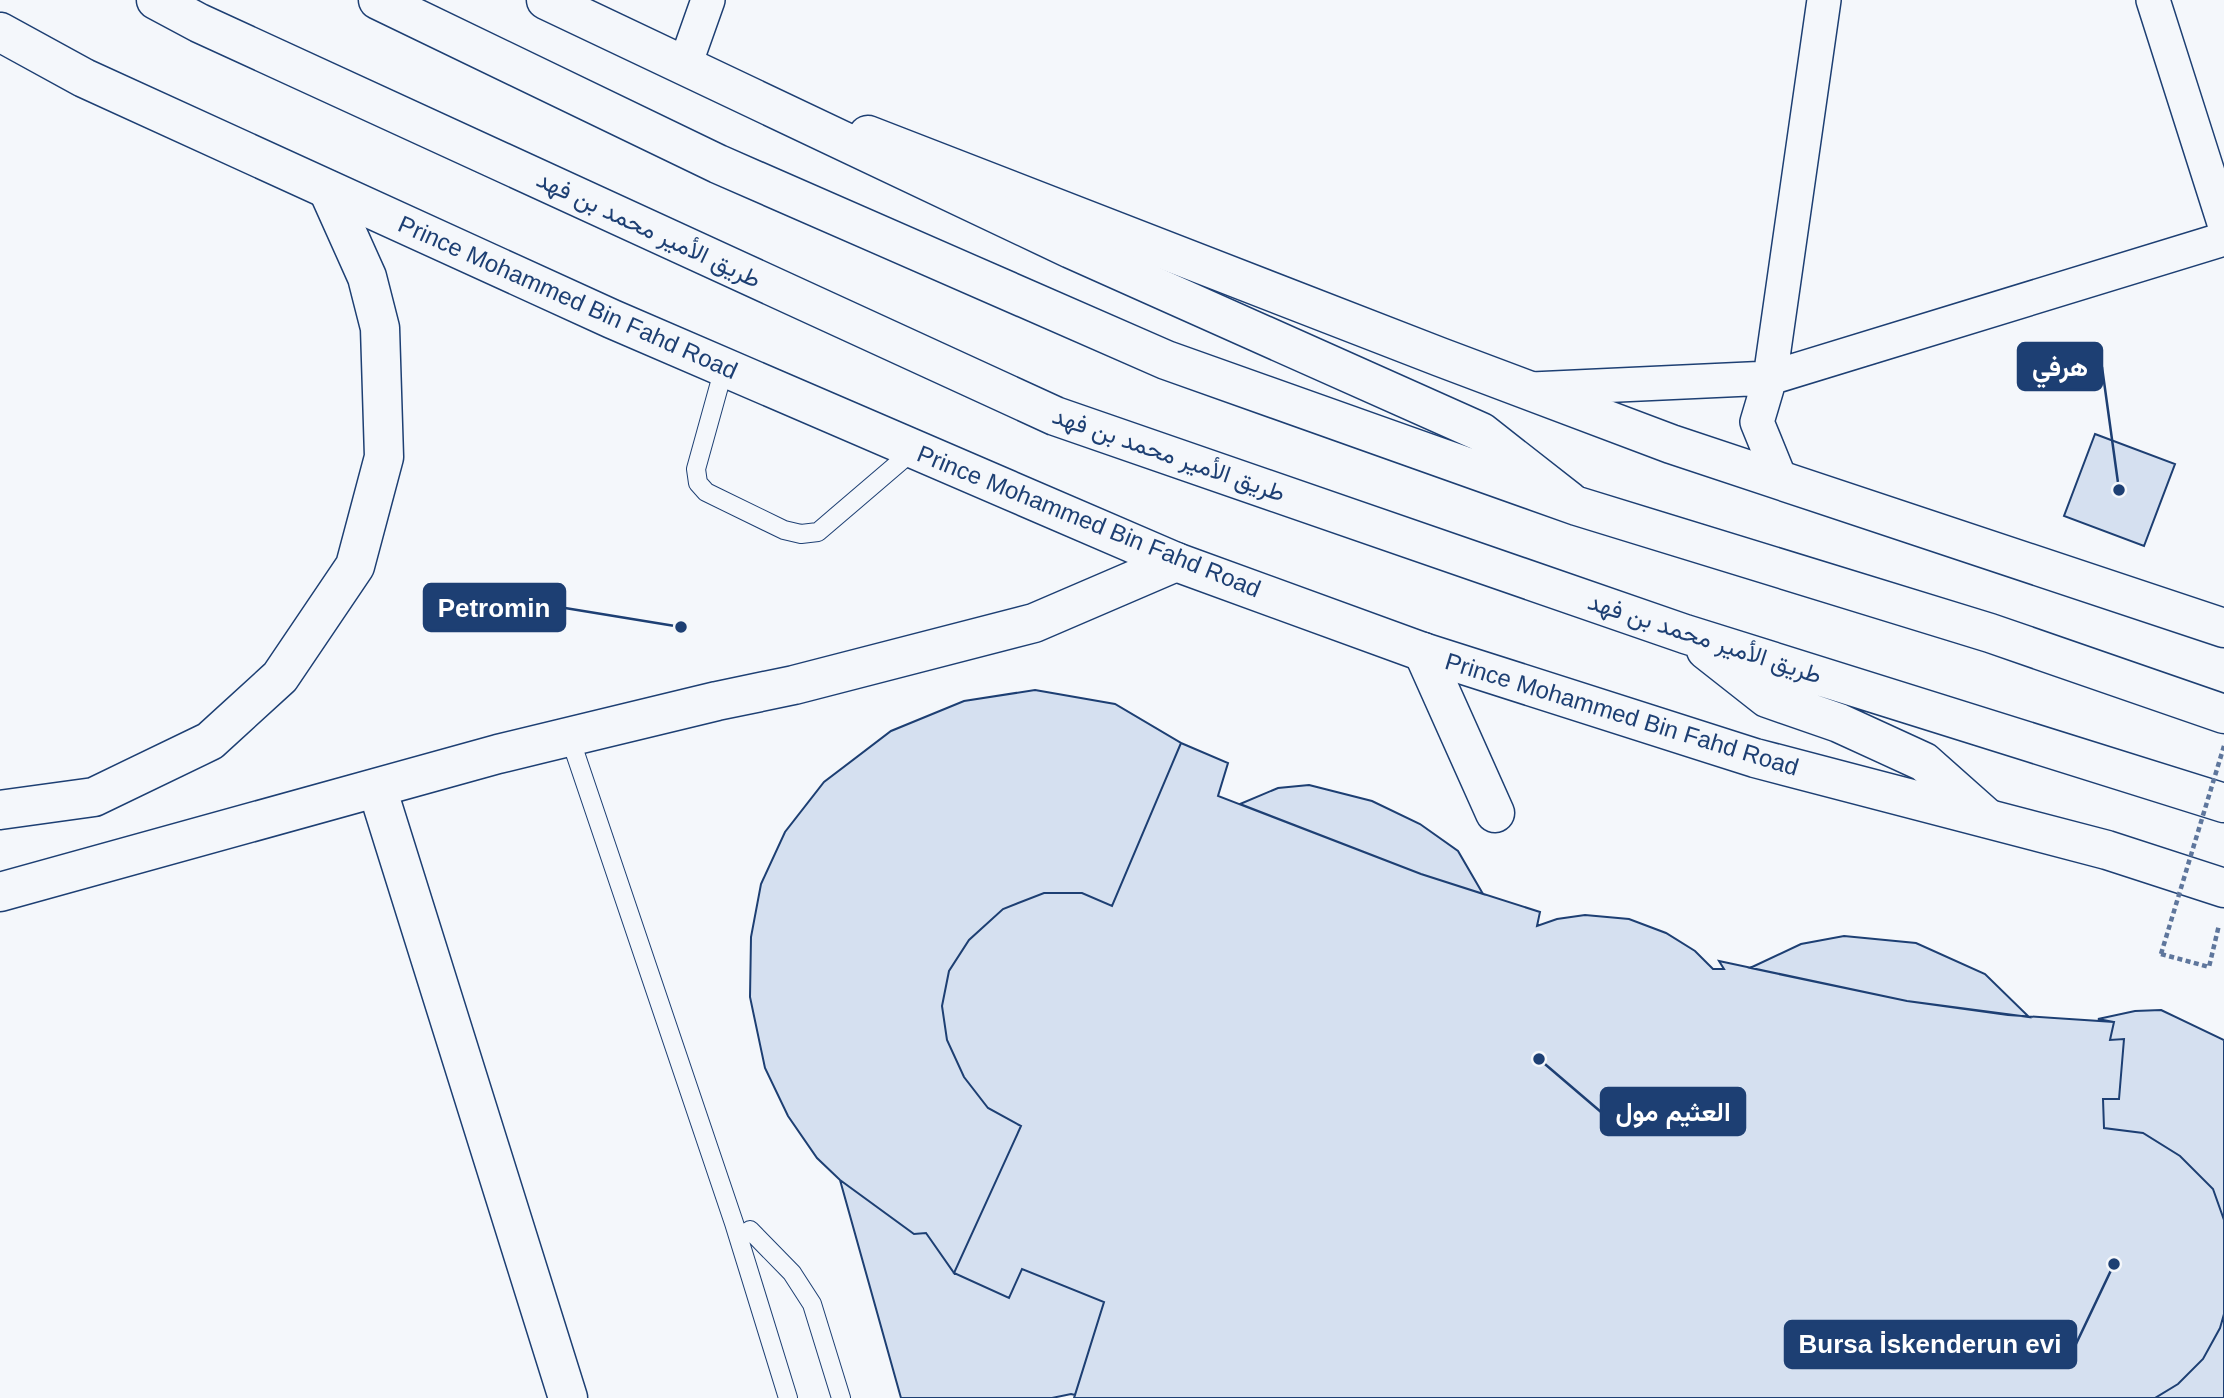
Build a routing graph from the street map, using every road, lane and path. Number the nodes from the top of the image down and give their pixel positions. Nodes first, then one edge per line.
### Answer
1 (156, 0) edge
2 (378, 0) edge
3 (546, 0) edge
4 (708, 0) edge
5 (1824, 0) edge
6 (2153, 0) edge
7 (0, 32) edge
8 (685, 65) junction
9 (328, 190) junction
10 (2224, 223) edge
11 (2224, 239) edge
12 (724, 368) junction
13 (1770, 378) junction
14 (1525, 389) junction
15 (915, 449) junction
16 (1781, 481) junction
17 (1577, 506) junction
18 (1176, 562) junction
19 (2224, 628) edge
20 (1685, 634) junction
21 (1423, 652) junction
22 (2224, 714) edge
23 (570, 738) junction
24 (2224, 746) edge
25 (377, 788) junction
26 (2224, 803) edge
27 (0, 810) edge
28 (1494, 813) dead end
29 (1987, 818) junction
30 (0, 892) edge
31 (2222, 903) edge
32 (750, 1230) dead end
33 (568, 1398) edge
34 (788, 1398) edge
35 (841, 1398) edge

1 - 20 main road, طريق الأمير محمد بن فهد
2 - 17 main road
3 - 8 main road
4 - 8 street
5 - 13 street
6 - 10 street
7 - 9 main road, Prince Mohammed Bin Fahd Road
8 - 14 main road
8 - 17 main road
9 - 12 main road, Prince Mohammed Bin Fahd Road
9 - 27 main road
11 - 13 street
12 - 15 main road, Prince Mohammed Bin Fahd Road
12 - 15 lane
13 - 14 street
13 - 16 street
14 - 16 main road
15 - 18 main road, Prince Mohammed Bin Fahd Road
16 - 19 main road
17 - 22 main road
18 - 21 main road, Prince Mohammed Bin Fahd Road
18 - 23 main road
20 - 26 main road, طريق الأمير محمد بن فهد
20 - 29 main road
21 - 28 main road
21 - 29 main road, Prince Mohammed Bin Fahd Road
23 - 25 main road
23 - 34 lane
24 - 31 path, bridge
25 - 30 main road
25 - 33 main road
29 - 31 main road, Prince Mohammed Bin Fahd Road
32 - 35 lane

